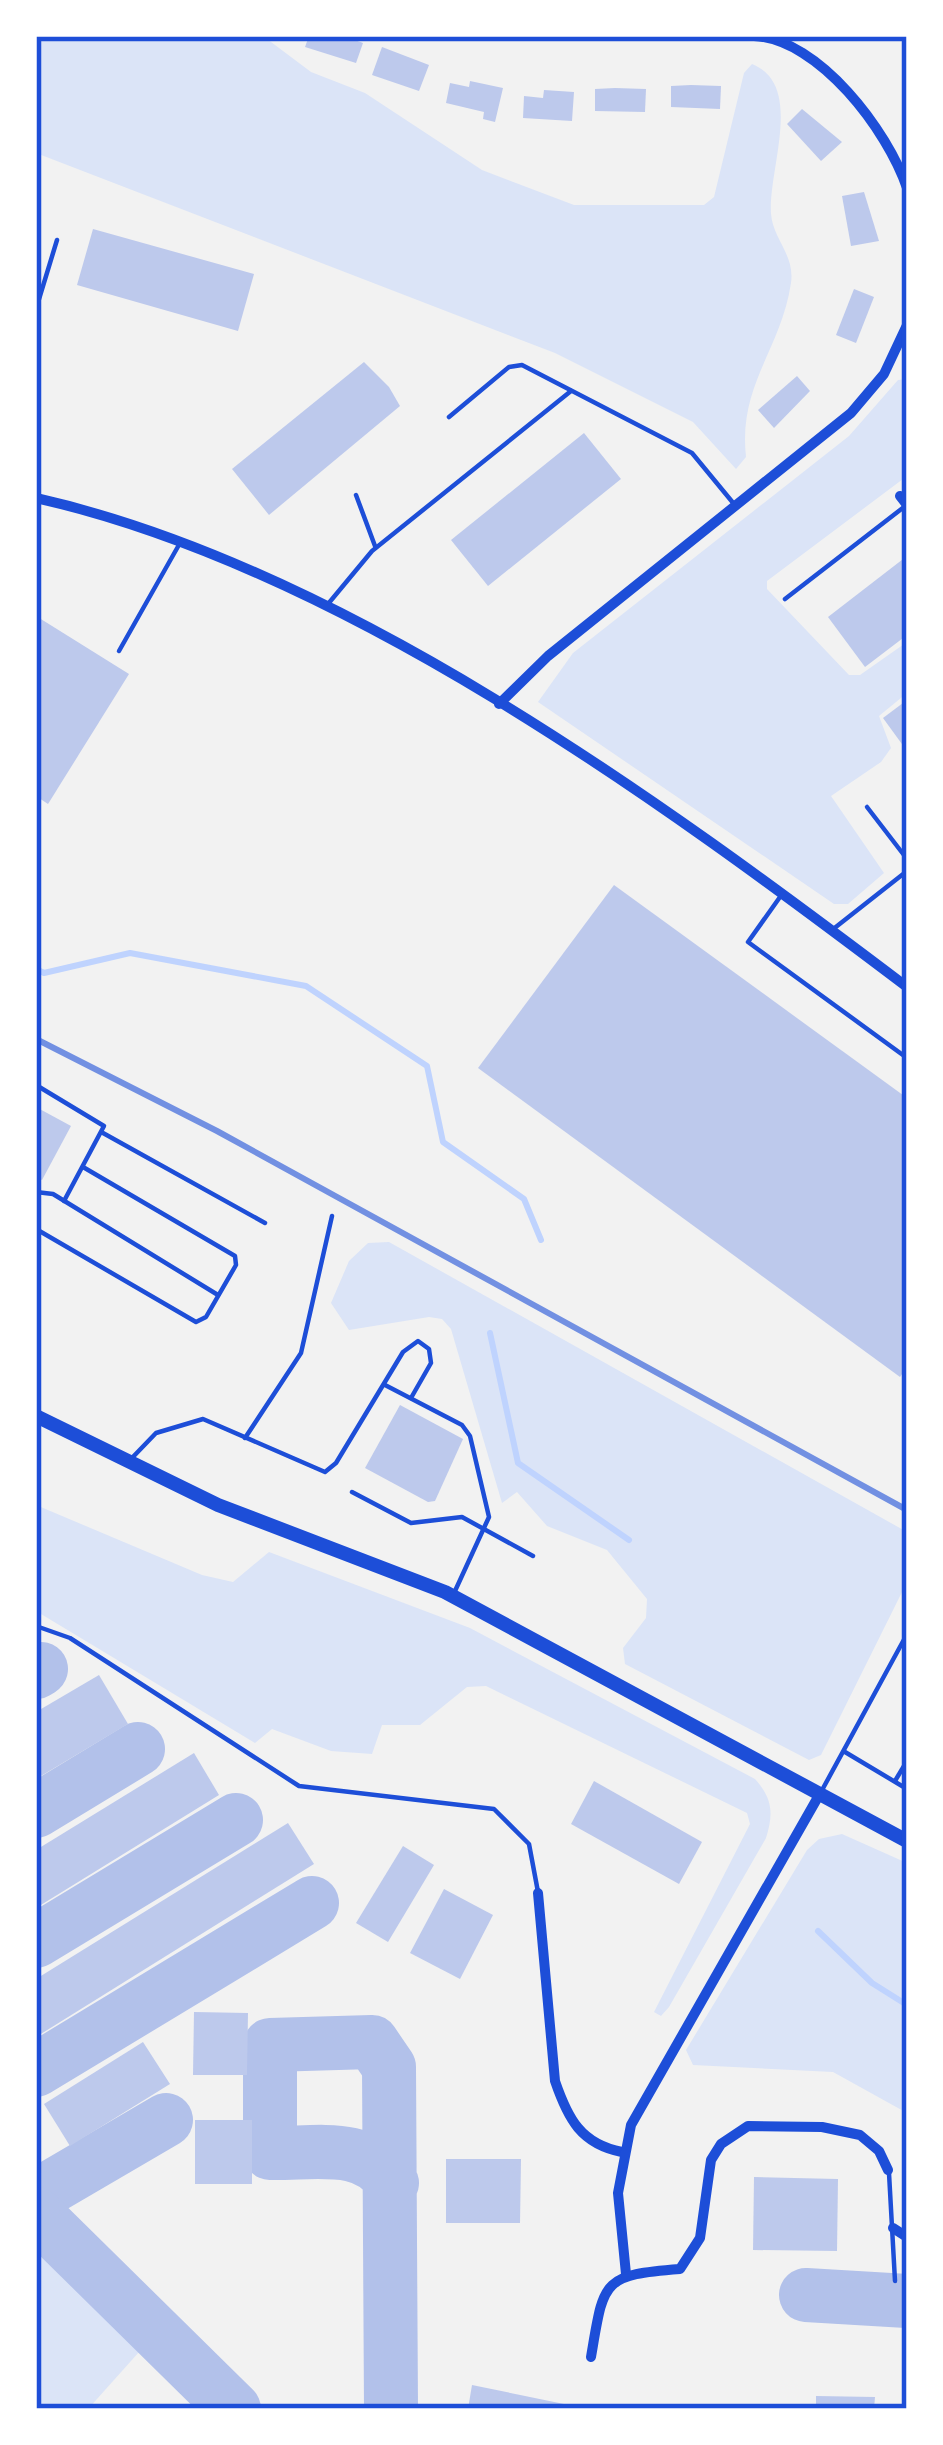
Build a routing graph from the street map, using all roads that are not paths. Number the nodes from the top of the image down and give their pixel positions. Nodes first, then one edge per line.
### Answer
1 (754, 36) edge
2 (771, 36) edge
3 (907, 188) edge
4 (57, 240) dead end
5 (36, 309) edge
6 (907, 325) edge
7 (572, 391) junction
8 (449, 416) dead end
9 (356, 495) dead end
10 (36, 498) edge
11 (903, 500) edge
12 (736, 506) junction
13 (180, 543) junction
14 (372, 551) junction
15 (785, 599) dead end
16 (324, 608) junction
17 (119, 651) dead end
18 (500, 704) junction
19 (867, 807) dead end
20 (907, 859) edge
21 (907, 871) edge
22 (784, 892) junction
23 (832, 930) junction
24 (907, 987) edge
25 (907, 1058) edge
26 (36, 1085) edge
27 (103, 1133) junction
28 (83, 1167) junction
29 (36, 1192) edge
30 (64, 1201) junction
31 (332, 1216) dead end
32 (265, 1223) dead end
33 (36, 1228) edge
34 (219, 1295) junction
35 (385, 1384) junction
36 (410, 1398) junction
37 (36, 1415) edge
38 (245, 1438) junction
39 (127, 1464) junction
40 (352, 1492) dead end
41 (485, 1529) junction
42 (533, 1556) dead end
43 (453, 1596) junction
44 (36, 1626) edge
45 (907, 1634) edge
46 (843, 1751) junction
47 (907, 1761) edge
48 (895, 1781) junction
49 (907, 1789) edge
50 (818, 1797) junction
51 (907, 1841) edge
52 (538, 1893) joint
53 (622, 2152) junction
54 (888, 2170) joint
55 (893, 2228) junction
56 (907, 2237) edge
57 (626, 2274) junction
58 (895, 2281) dead end
59 (591, 2357) dead end

1 - 2 street
2 - 3 street
4 - 5 lane
6 - 12 street
7 - 8 lane
7 - 12 lane
7 - 14 lane
9 - 14 lane
10 - 13 street
11 - 15 lane
12 - 18 street
13 - 16 street
13 - 17 lane
14 - 16 lane
16 - 18 street
18 - 22 street
19 - 20 lane
21 - 23 lane
22 - 23 street
22 - 25 lane
23 - 24 street
26 - 27 lane
27 - 28 lane
27 - 32 lane
28 - 30 lane
28 - 34 lane
29 - 30 lane
30 - 34 lane
31 - 38 lane
33 - 34 lane
35 - 36 lane
35 - 36 lane
35 - 38 lane
36 - 41 lane
37 - 39 main road
38 - 39 lane
39 - 43 main road
40 - 41 lane
41 - 42 lane
41 - 43 lane
43 - 50 main road
44 - 52 lane
45 - 46 lane
46 - 48 lane
46 - 50 lane
47 - 48 lane
48 - 49 lane
50 - 51 main road
50 - 53 street
52 - 53 street
53 - 57 street
54 - 55 lane
54 - 57 street
55 - 56 street
55 - 58 lane
57 - 59 street

